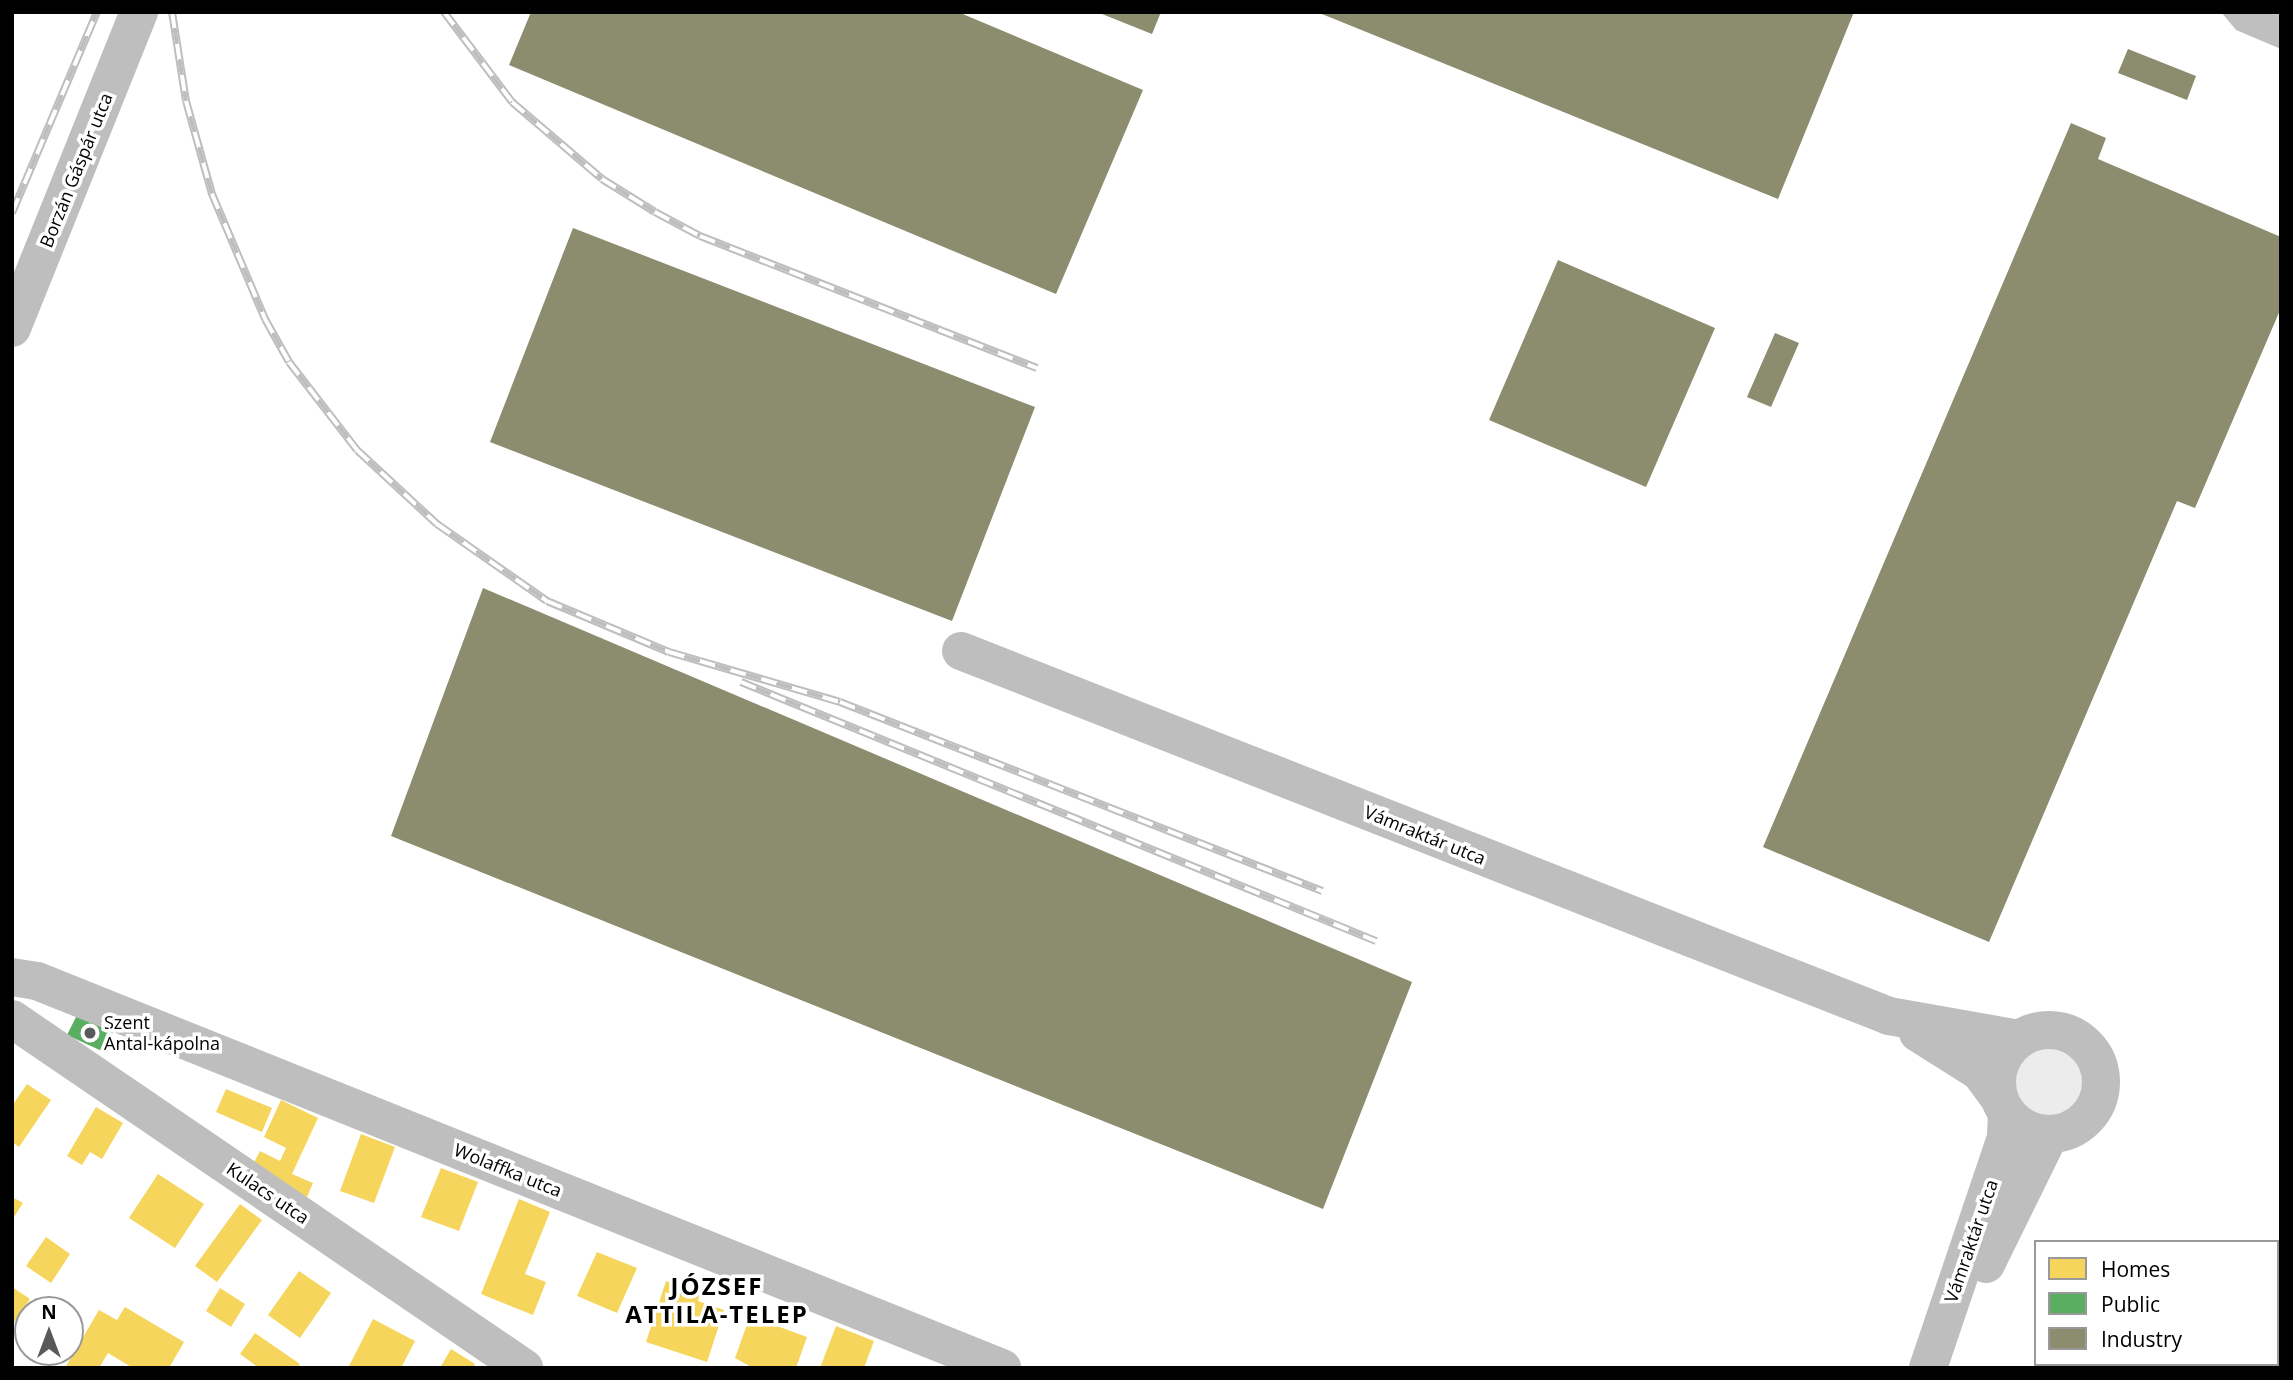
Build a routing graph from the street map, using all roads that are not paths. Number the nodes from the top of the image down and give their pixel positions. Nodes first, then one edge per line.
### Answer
1 (139, 12) edge
2 (12, 328) edge
3 (961, 651) dead end
4 (12, 976) edge
5 (1889, 1016) junction
6 (12, 1020) edge
7 (2020, 1039) junction
8 (2003, 1105) junction
9 (2050, 1134) junction
10 (523, 1368) edge
11 (1002, 1368) edge
12 (1928, 1368) edge
13 (1938, 1368) edge

1 - 2 street, Borzán Gáspár utca
3 - 5 street, Vámraktár utca
4 - 11 street, Wolaffka utca
5 - 7 street, Vámraktár utca
5 - 8 street, Vámraktár utca
6 - 10 street, Kulacs utca
7 - 8 street
7 - 9 street
8 - 9 street
8 - 12 street, Vámraktár utca
9 - 13 street, Vámraktár utca

